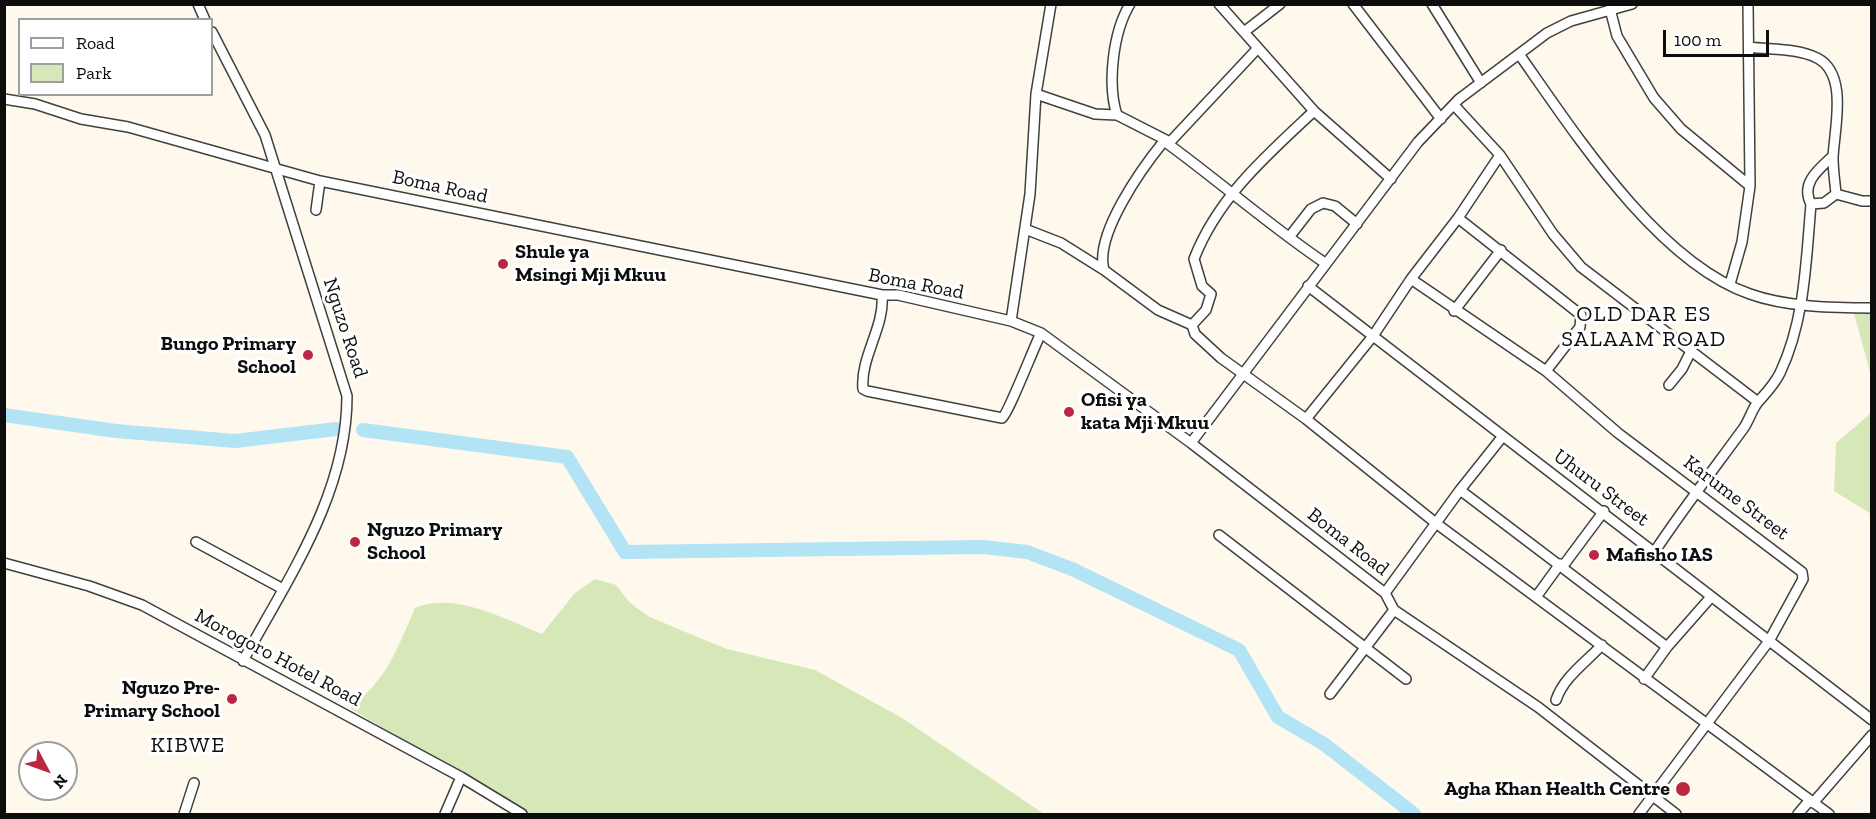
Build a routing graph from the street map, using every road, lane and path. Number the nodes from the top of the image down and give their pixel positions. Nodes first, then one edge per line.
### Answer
1 (198, 4) edge
2 (1052, 4) edge
3 (1130, 4) edge
4 (1219, 4) edge
5 (1280, 4) edge
6 (1353, 4) edge
7 (1432, 4) edge
8 (1632, 4) edge
9 (1748, 4) edge
10 (1610, 9) junction
11 (204, 18) edge
12 (1244, 32) junction
13 (213, 34) edge
14 (1258, 48) junction
15 (1749, 48) junction
16 (1519, 54) junction
17 (1481, 83) junction
18 (1036, 94) junction
19 (4, 99) edge
20 (1454, 105) junction
21 (1314, 111) junction
22 (1117, 115) junction
23 (1441, 118) junction
24 (1167, 142) junction
25 (1500, 155) junction
26 (1833, 156) junction
27 (274, 167) junction
28 (1391, 179) junction
29 (320, 181) junction
30 (1750, 186) junction
31 (1233, 191) junction
32 (1836, 194) junction
33 (1872, 201) edge
34 (1811, 204) junction
35 (316, 210) dead end
36 (1458, 218) junction
37 (1357, 224) junction
38 (1025, 229) junction
39 (1290, 236) junction
40 (1104, 248) junction
41 (1501, 250) junction
42 (1085, 258) junction
43 (1325, 263) junction
44 (1104, 270) junction
45 (1410, 279) junction
46 (1308, 285) junction
47 (1730, 285) junction
48 (882, 295) junction
49 (1801, 305) junction
50 (1872, 308) edge
51 (1454, 311) junction
52 (1011, 321) junction
53 (1192, 325) junction
54 (1041, 333) junction
55 (1372, 336) junction
56 (1691, 351) junction
57 (1546, 371) junction
58 (1242, 372) junction
59 (1669, 385) dead end
60 (1758, 402) junction
61 (1306, 419) junction
62 (1503, 436) junction
63 (1191, 443) junction
64 (1460, 490) junction
65 (1696, 491) junction
66 (1604, 511) junction
67 (1437, 524) junction
68 (1219, 535) dead end
69 (196, 542) dead end
70 (1655, 551) junction
71 (4, 562) edge
72 (1560, 564) junction
73 (283, 589) junction
74 (1385, 593) junction
75 (1536, 597) junction
76 (1711, 597) junction
77 (1394, 610) junction
78 (1768, 641) junction
79 (1602, 645) junction
80 (1667, 647) junction
81 (1366, 648) junction
82 (243, 661) junction
83 (1406, 678) dead end
84 (1644, 679) junction
85 (1330, 694) dead end
86 (1556, 700) dead end
87 (1872, 720) edge
88 (1706, 724) junction
89 (1872, 735) edge
90 (461, 777) junction
91 (194, 783) dead end
92 (1652, 795) junction
93 (1811, 802) junction
94 (184, 814) edge
95 (445, 814) edge
96 (522, 814) edge
97 (1639, 814) edge
98 (1676, 814) edge
99 (1798, 814) edge
100 (1829, 814) edge

1 - 11 street
2 - 18 street
3 - 22 street
4 - 12 street
5 - 12 street
6 - 23 street
7 - 17 street
8 - 10 street
9 - 15 street
10 - 16 street
10 - 30 street
12 - 14 street
13 - 27 street, Nguzo Road
14 - 21 street
14 - 24 street
15 - 26 street
15 - 30 street
16 - 17 street
16 - 47 street
17 - 20 street
18 - 22 street
18 - 38 street
19 - 27 street, Boma Road
20 - 23 street
20 - 25 street
21 - 28 street
21 - 31 street
22 - 24 street
23 - 28 street
24 - 31 street
24 - 40 street
25 - 36 street
25 - 56 street
26 - 32 street
26 - 34 street
27 - 29 street, Boma Road
27 - 73 street, Nguzo Road
28 - 37 street
29 - 35 street
29 - 48 street, Boma Road
30 - 47 street
31 - 39 street
31 - 53 street
32 - 33 street
32 - 34 street
34 - 49 street
36 - 41 street
36 - 45 street
37 - 39 street
37 - 43 street
38 - 42 street
38 - 52 street
39 - 43 street
40 - 42 street
40 - 44 street
41 - 51 street
41 - 57 street
42 - 44 street
43 - 46 street
44 - 53 street
45 - 51 street, Karume Street
45 - 55 street
46 - 55 street, Uhuru Street
46 - 58 street
47 - 49 street
48 - 52 street, Boma Road
48 - 54 street
49 - 50 street
49 - 60 street
51 - 57 street, Karume Street
52 - 54 street, Boma Road
53 - 58 street
54 - 63 street, Boma Road
55 - 61 street
55 - 62 street, Uhuru Street
56 - 59 street
56 - 60 street
57 - 65 street, Karume Street
58 - 61 street
58 - 63 street
60 - 65 street
61 - 67 street
62 - 64 street
62 - 66 street, Uhuru Street
63 - 74 street, Boma Road
64 - 67 street
64 - 72 street
65 - 70 street
65 - 78 street, Karume Street
66 - 70 street, Uhuru Street
66 - 72 street
67 - 74 street
67 - 75 street
68 - 81 street
69 - 73 street
70 - 76 street, Uhuru Street
71 - 82 street, Morogoro Hotel Road
72 - 75 street
72 - 80 street
73 - 82 street, Nguzo Road
74 - 77 street, Boma Road
75 - 79 street
76 - 78 street, Uhuru Street
76 - 80 street
77 - 81 street
77 - 92 street, Boma Road
78 - 87 street, Uhuru Street
78 - 88 street, Karume Street
79 - 84 street
79 - 86 street
80 - 84 street
81 - 83 street
81 - 85 street
82 - 90 street, Morogoro Hotel Road
84 - 88 street
88 - 92 street, Karume Street
88 - 93 street
89 - 93 street
90 - 95 street
90 - 96 street, Morogoro Hotel Road
91 - 94 street
92 - 97 street, Karume Street
92 - 98 street, Boma Road
93 - 99 street
93 - 100 street

